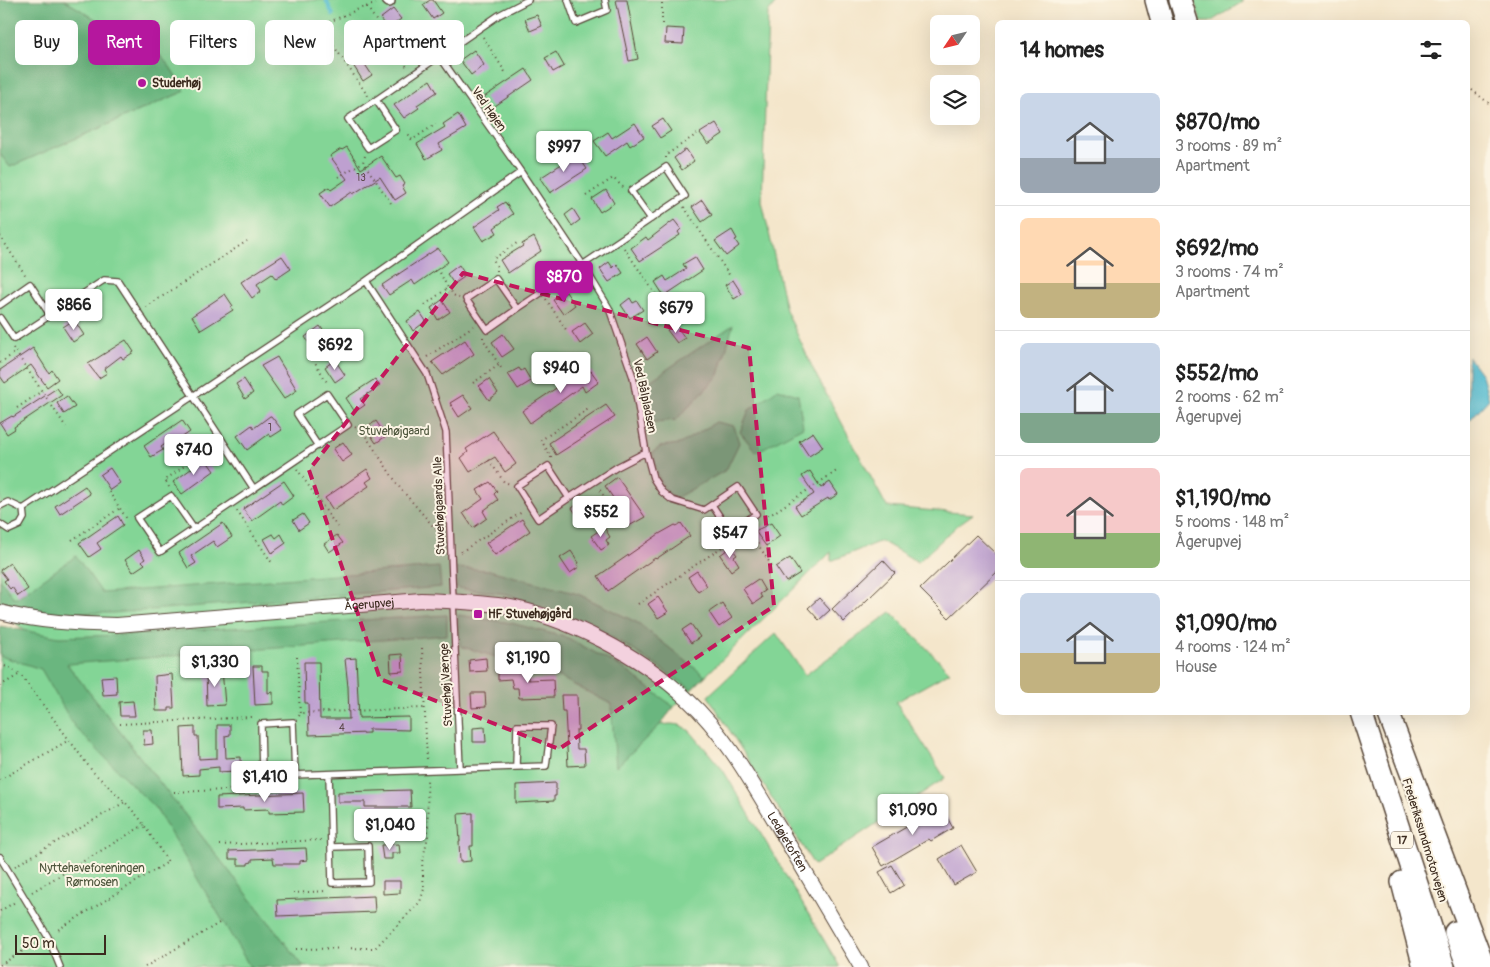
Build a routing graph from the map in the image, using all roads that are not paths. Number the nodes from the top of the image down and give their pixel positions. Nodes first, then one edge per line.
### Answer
1 (528, 0) edge
2 (568, 0) edge
3 (605, 0) edge
4 (1156, 0) edge
5 (1180, 0) edge
6 (1161, 20) edge
7 (1185, 20) edge
8 (464, 40) edge
9 (429, 65) edge
10 (445, 65) edge
11 (374, 102) junction
12 (521, 172) junction
13 (651, 219) junction
14 (583, 265) junction
15 (366, 281) junction
16 (0, 305) edge
17 (517, 309) junction
18 (50, 315) junction
19 (0, 318) edge
20 (193, 396) junction
21 (318, 446) junction
22 (646, 452) junction
23 (254, 489) junction
24 (569, 498) junction
25 (712, 505) junction
26 (0, 506) edge
27 (23, 509) junction
28 (0, 524) edge
29 (194, 529) junction
30 (452, 601) junction
31 (0, 612) edge
32 (1361, 715) edge
33 (1361, 715) edge
34 (1388, 715) edge
35 (1388, 715) edge
36 (707, 720) joint
37 (516, 767) junction
38 (460, 769) junction
39 (329, 774) junction
40 (295, 775) junction
41 (331, 847) junction
42 (0, 857) edge
43 (60, 967) edge
44 (861, 967) edge
45 (1424, 967) edge
46 (1444, 967) edge
47 (1468, 967) edge
48 (1484, 967) edge

1 - 8 lane
2 - 3 lane
4 - 6 highway
5 - 7 highway
9 - 11 lane
10 - 12 lane, Ved Højen
11 - 11 lane
12 - 14 lane, Ved Bålpladsen
12 - 15 lane
13 - 13 lane
13 - 14 lane
14 - 17 lane
14 - 22 lane, Ved Bålpladsen
15 - 20 lane
15 - 30 lane, Stuvehøjgaards Alle
16 - 18 lane
17 - 17 lane
18 - 19 lane
18 - 20 lane
20 - 23 lane
20 - 27 lane
21 - 21 lane
21 - 23 lane
22 - 24 lane, Ved Bålpladsen
22 - 25 lane, Ved Bålpladsen
23 - 29 lane
24 - 24 lane, Ved Bålpladsen
25 - 25 lane
26 - 27 lane
27 - 28 lane
29 - 29 lane
30 - 31 street, Ågerupvej
30 - 36 street, Ågerupvej
30 - 38 lane, Stuvehøj Vænge
32 - 45 highway
33 - 46 highway, Frederikssundmotorvejen / 17
34 - 47 highway, Frederikssundmotorvejen / 17
35 - 48 highway
36 - 44 street, Ledøjetoften
37 - 37 lane
37 - 38 lane
38 - 39 lane
39 - 40 lane
39 - 41 lane
40 - 40 lane
41 - 41 lane
42 - 43 lane

